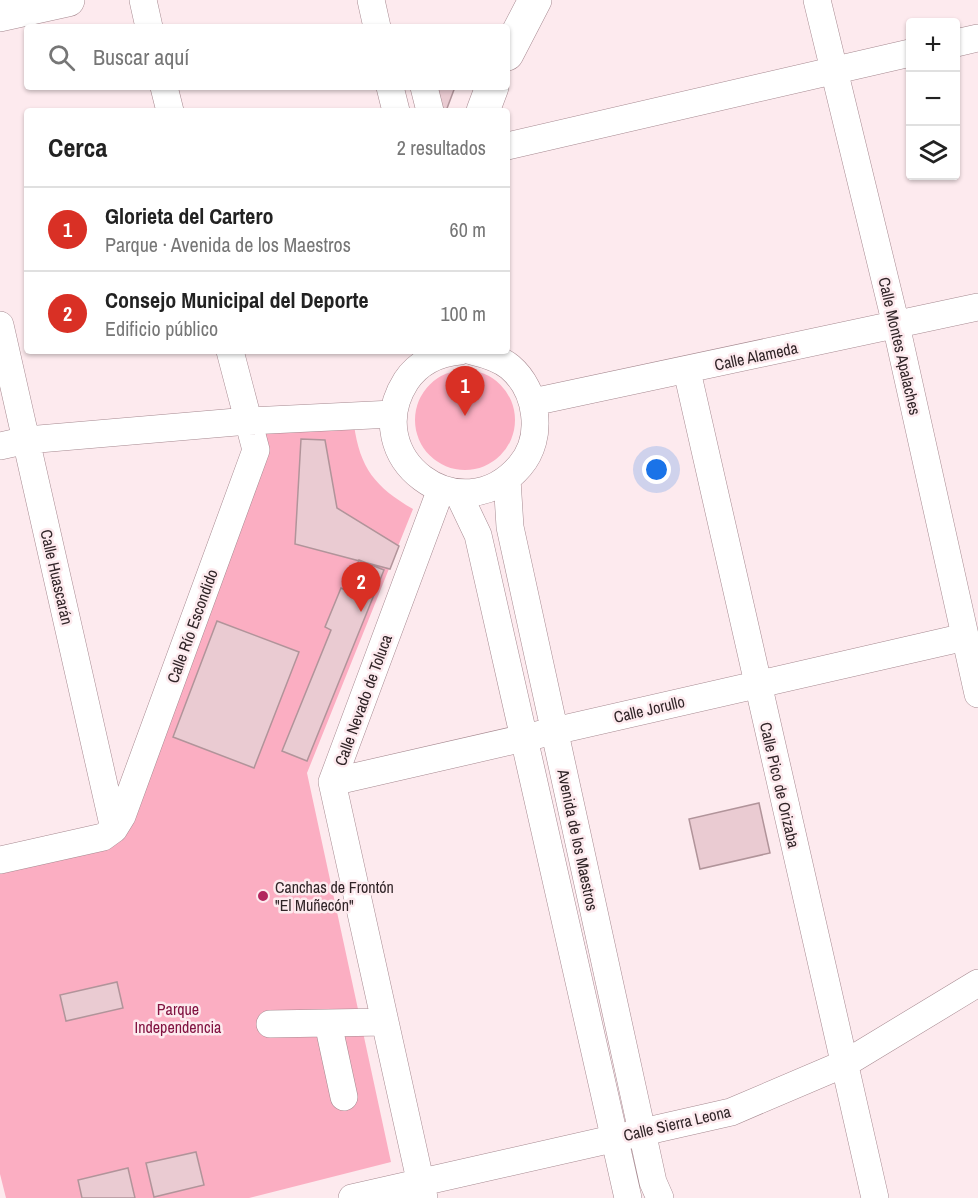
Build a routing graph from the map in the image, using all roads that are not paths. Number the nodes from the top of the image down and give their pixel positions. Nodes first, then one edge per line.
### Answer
1 (68, 0) edge
2 (143, 0) edge
3 (371, 0) edge
4 (535, 0) edge
5 (817, 0) edge
6 (0, 15) edge
7 (148, 24) edge
8 (376, 24) edge
9 (978, 38) edge
10 (960, 42) edge
11 (510, 48) edge
12 (906, 54) edge
13 (835, 71) junction
14 (165, 90) edge
15 (391, 90) edge
16 (425, 90) edge
17 (169, 108) edge
18 (395, 108) edge
19 (429, 108) edge
20 (510, 145) edge
21 (978, 307) edge
22 (0, 325) edge
23 (896, 326) junction
24 (231, 354) edge
25 (446, 354) edge
26 (482, 354) edge
27 (687, 371) junction
28 (533, 402) junction
29 (393, 414) junction
30 (248, 421) junction
31 (27, 440) junction
32 (0, 446) edge
33 (507, 479) junction
34 (450, 491) junction
35 (965, 637) junction
36 (756, 685) junction
37 (978, 694) edge
38 (555, 731) junction
39 (524, 738) junction
40 (332, 782) junction
41 (114, 829) junction
42 (0, 860) edge
43 (978, 983) edge
44 (385, 1022) junction
45 (328, 1023) junction
46 (270, 1024) dead end
47 (846, 1063) junction
48 (344, 1097) dead end
49 (642, 1132) junction
50 (614, 1138) junction
51 (423, 1190) edge
52 (352, 1198) edge
53 (628, 1198) edge
54 (660, 1198) edge
55 (875, 1198) edge

1 - 6 main road
2 - 7 street
3 - 8 street
4 - 11 main road
5 - 13 street, Calle Montes Apalaches
9 - 10 street
12 - 13 street
13 - 20 street
13 - 23 street, Calle Montes Apalaches
14 - 17 street
15 - 18 street
16 - 19 street
21 - 23 street, Calle Alameda
22 - 31 street, Calle Huascarán
23 - 27 street, Calle Alameda
23 - 35 street, Calle Montes Apalaches
24 - 30 street
25 - 29 street
26 - 28 street
27 - 28 street, Calle Alameda
27 - 36 street, Calle Pico de Orizaba
28 - 33 street
29 - 30 street
29 - 34 street
30 - 31 street
30 - 41 street, Calle Río Escondido
31 - 32 street
31 - 41 street, Calle Huascarán
33 - 34 street
33 - 38 street, Avenida de los Maestros
34 - 39 street, Avenida de los Maestros
34 - 40 street, Calle Nevado de Toluca
35 - 36 street, Calle Jorullo
35 - 37 street, Calle Montes Apalaches
36 - 38 street, Calle Jorullo
36 - 47 street, Calle Pico de Orizaba
38 - 39 street, Calle Jorullo
38 - 49 street, Avenida de los Maestros
39 - 40 street, Calle Jorullo
39 - 50 street, Avenida de los Maestros
40 - 44 street, Calle Nevado de Toluca
41 - 42 street
43 - 47 street, Calle Sierra Leona
44 - 45 street
44 - 51 street, Calle Nevado de Toluca
45 - 46 street
45 - 48 street
47 - 49 street, Calle Sierra Leona
47 - 55 street, Calle Pico de Orizaba
49 - 50 street, Calle Sierra Leona
49 - 54 street, Avenida de los Maestros
50 - 51 street, Calle Sierra Leona
50 - 53 street, Avenida de los Maestros
51 - 52 street, Calle Sierra Leona

